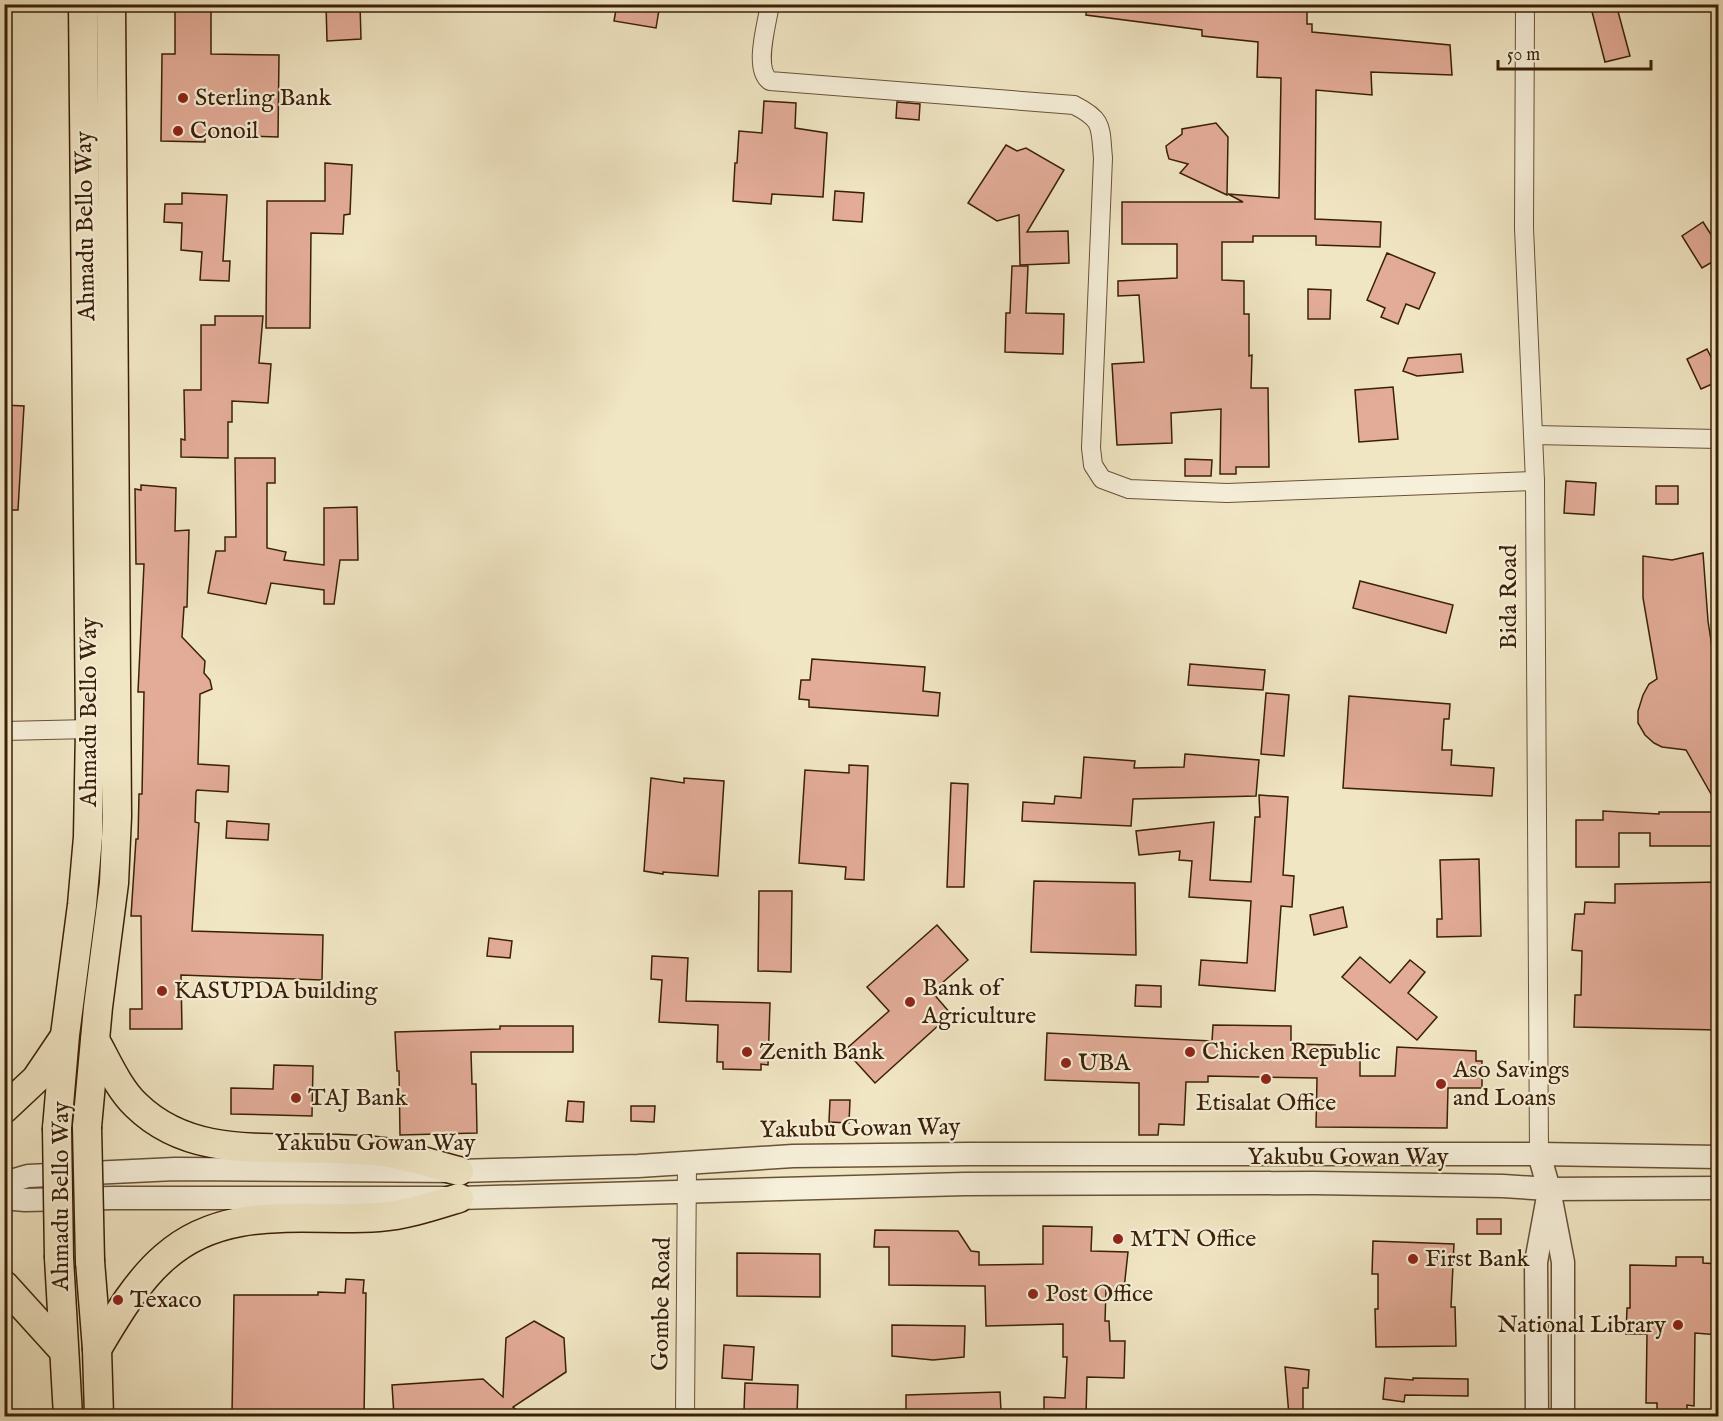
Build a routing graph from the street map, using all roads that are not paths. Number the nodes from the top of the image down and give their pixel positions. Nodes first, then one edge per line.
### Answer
1 (84, 4) edge
2 (111, 4) edge
3 (770, 4) edge
4 (1525, 4) edge
5 (1534, 435) junction
6 (1719, 440) edge
7 (1535, 481) junction
8 (90, 729) junction
9 (4, 731) edge
10 (65, 1035) junction
11 (95, 1040) junction
12 (4, 1109) edge
13 (1539, 1154) junction
14 (1719, 1157) edge
15 (687, 1163) junction
16 (4, 1183) edge
17 (459, 1184) junction
18 (1719, 1188) edge
19 (1549, 1189) junction
20 (687, 1192) junction
21 (4, 1198) edge
22 (4, 1285) edge
23 (98, 1349) junction
24 (63, 1350) junction
25 (68, 1416) edge
26 (99, 1416) edge
27 (685, 1416) edge
28 (1537, 1416) edge
29 (1563, 1416) edge

1 - 8 main road, Ahmadu Bello Way
2 - 11 main road, Ahmadu Bello Way
3 - 7 street
4 - 5 street, Bida Road
5 - 6 street
5 - 7 street, Bida Road
7 - 13 street, Bida Road
8 - 9 street
8 - 10 main road, Ahmadu Bello Way
10 - 12 main road
10 - 24 main road, Ahmadu Bello Way, bridge
11 - 17 main road
11 - 23 main road, Ahmadu Bello Way, bridge
13 - 14 street, Yakubu Gowan Way
13 - 15 street, Yakubu Gowan Way
13 - 19 street, Bida Road
15 - 17 street, Yakubu Gowan Way
15 - 20 street, Gombe Road
16 - 17 street, Yakubu Gowan Way
17 - 20 street, Yakubu Gowan Way
17 - 21 street, Yakubu Gowan Way
17 - 23 main road
18 - 19 street, Yakubu Gowan Way
19 - 20 street, Yakubu Gowan Way
19 - 28 street, Bida Road
19 - 29 street, Bida Road
20 - 27 street, Gombe Road
22 - 24 main road
23 - 26 main road, Ahmadu Bello Way
24 - 25 main road, Ahmadu Bello Way

